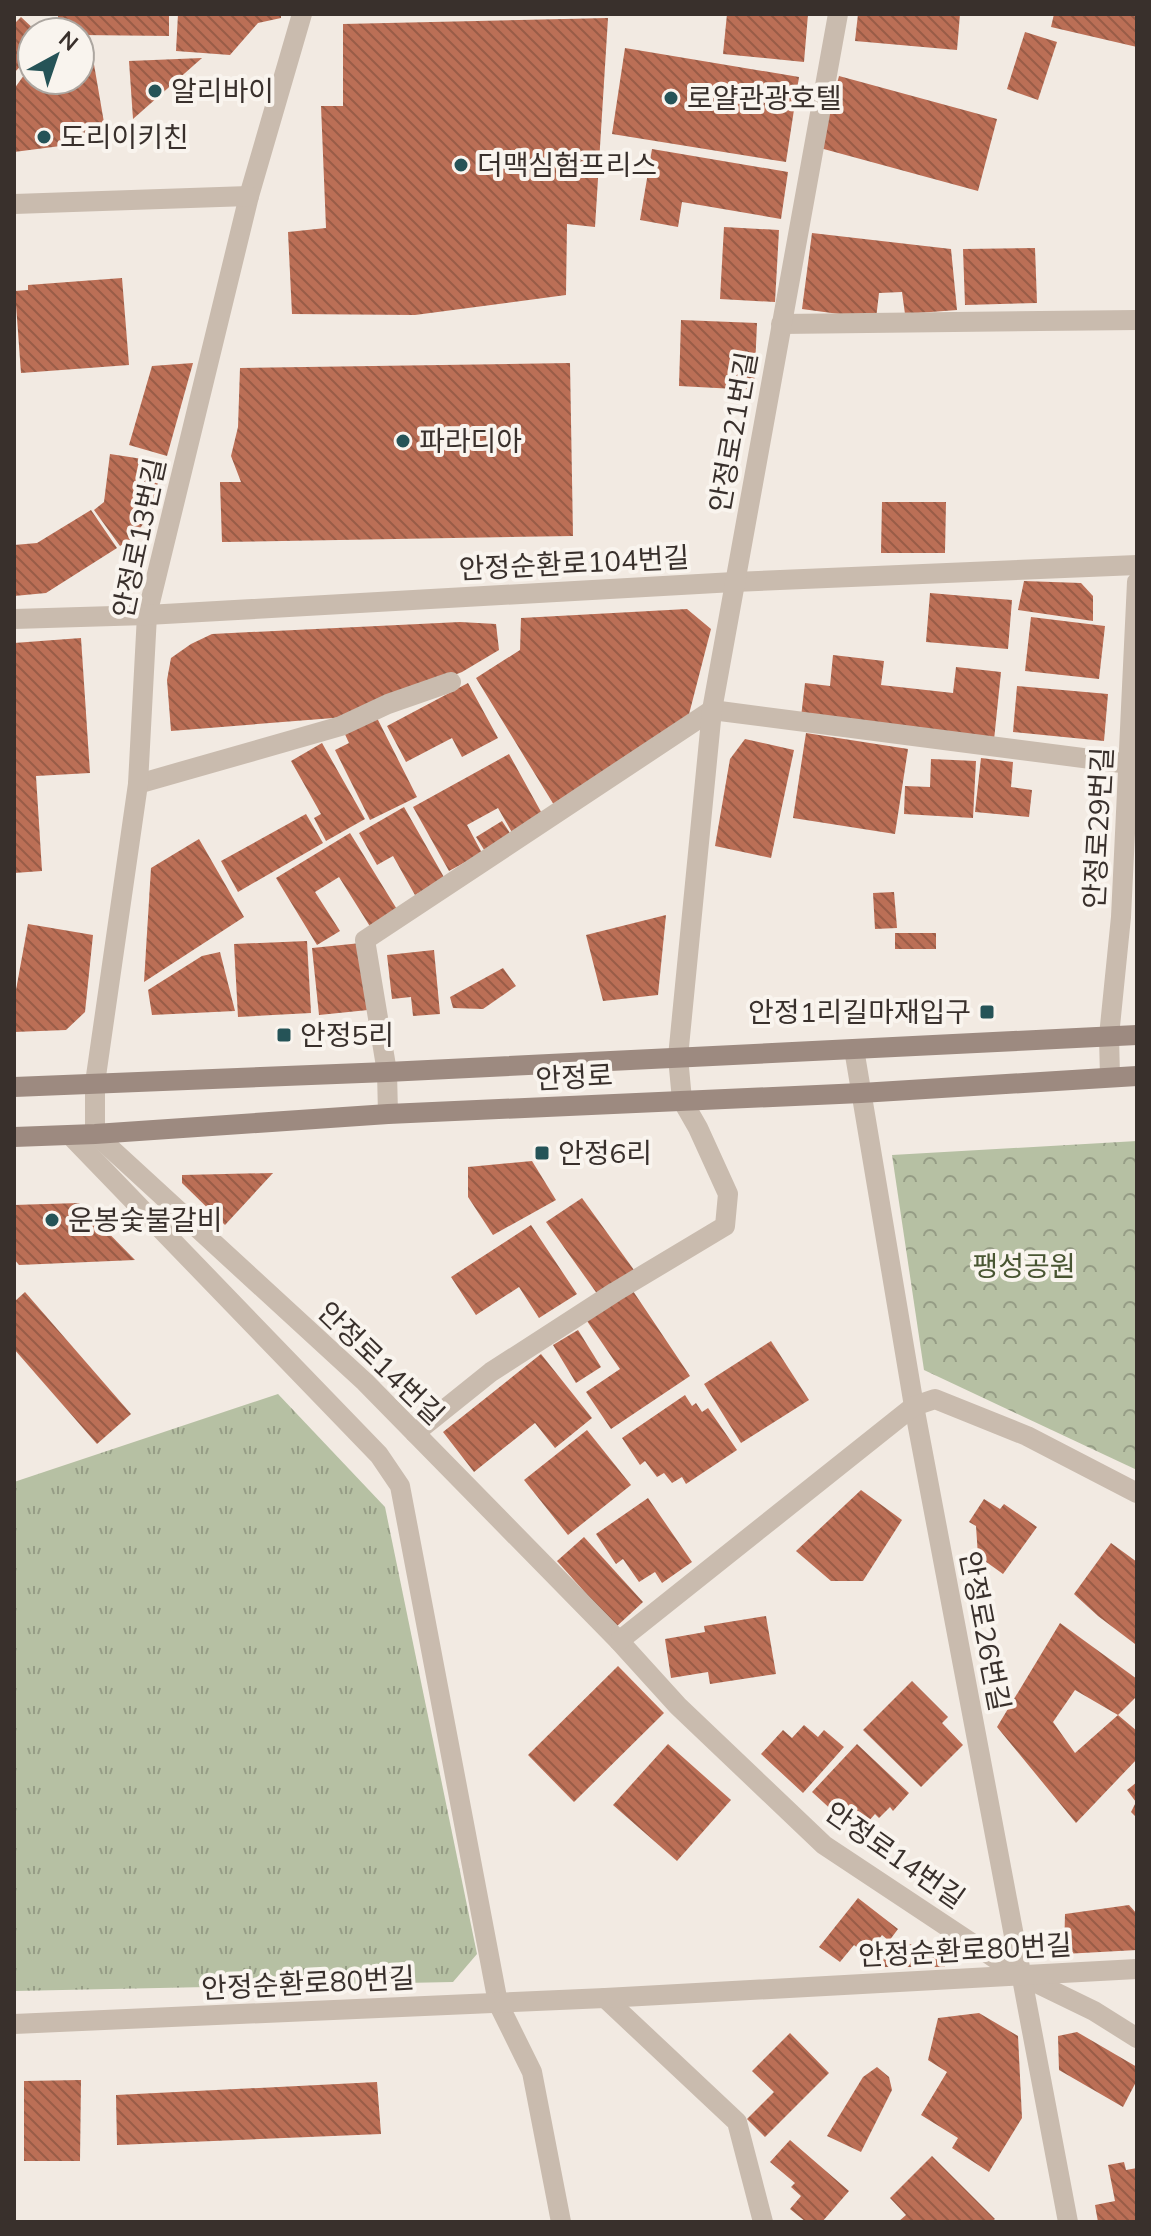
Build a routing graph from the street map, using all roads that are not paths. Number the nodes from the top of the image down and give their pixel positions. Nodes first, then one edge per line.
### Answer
1 (302, 14) edge
2 (838, 14) edge
3 (249, 196) junction
4 (14, 204) edge
5 (1137, 320) edge
6 (781, 324) junction
7 (1137, 565) edge
8 (734, 582) junction
9 (1137, 582) edge
10 (147, 615) junction
11 (14, 619) edge
12 (451, 682) dead end
13 (712, 710) junction
14 (1133, 764) edge
15 (138, 784) junction
16 (1137, 1035) edge
17 (1109, 1036) junction
18 (854, 1049) junction
19 (678, 1057) junction
20 (387, 1072) junction
21 (1137, 1076) edge
22 (1110, 1077) junction
23 (95, 1083) junction
24 (14, 1087) edge
25 (861, 1093) junction
26 (682, 1100) junction
27 (388, 1114) junction
28 (95, 1134) junction
29 (70, 1135) junction
30 (14, 1137) edge
31 (914, 1406) junction
32 (415, 1433) junction
33 (1137, 1493) edge
34 (619, 1641) junction
35 (1137, 1969) edge
36 (1020, 1975) junction
37 (605, 1998) junction
38 (498, 2003) junction
39 (14, 2024) edge
40 (1137, 2038) edge
41 (561, 2222) edge
42 (763, 2222) edge
43 (1068, 2222) edge

1 - 3 street, 안정로13번길
2 - 6 street, 안정로21번길
3 - 4 street
3 - 10 street, 안정로13번길
5 - 6 street
6 - 8 street, 안정로21번길
7 - 8 street, 안정순환로104번길
8 - 10 street, 안정순환로104번길
8 - 13 street, 안정로21번길
9 - 14 street, 안정로29번길
10 - 11 street, 안정순환로104번길
10 - 15 street, 안정로13번길
12 - 15 street
13 - 14 street
13 - 19 street, 안정로21번길
13 - 20 street
14 - 17 street, 안정로29번길
15 - 23 street, 안정로13번길
16 - 17 main road, 안정로
17 - 18 main road, 안정로
17 - 22 street, 안정로29번길
18 - 19 main road, 안정로
18 - 25 street, 안정로26번길
19 - 20 main road, 안정로
19 - 26 street, 안정로21번길
20 - 23 main road, 안정로
20 - 27 street
21 - 22 main road, 안정로
22 - 25 main road, 안정로
23 - 24 main road, 안정로
23 - 28 street, 안정로13번길
25 - 26 main road, 안정로
25 - 31 street, 안정로26번길
26 - 27 main road, 안정로
26 - 32 street
27 - 28 main road, 안정로
28 - 29 main road, 안정로
28 - 32 street, 안정로14번길
29 - 30 main road, 안정로
29 - 38 street
31 - 33 street
31 - 34 street
31 - 36 street, 안정로26번길
32 - 34 street, 안정로14번길
34 - 36 street, 안정로14번길
35 - 36 street, 안정순환로80번길
36 - 37 street, 안정순환로80번길
36 - 40 street, 안정로14번길
36 - 43 street, 안정로26번길
37 - 38 street, 안정순환로80번길
37 - 42 street
38 - 39 street, 안정순환로80번길
38 - 41 street

